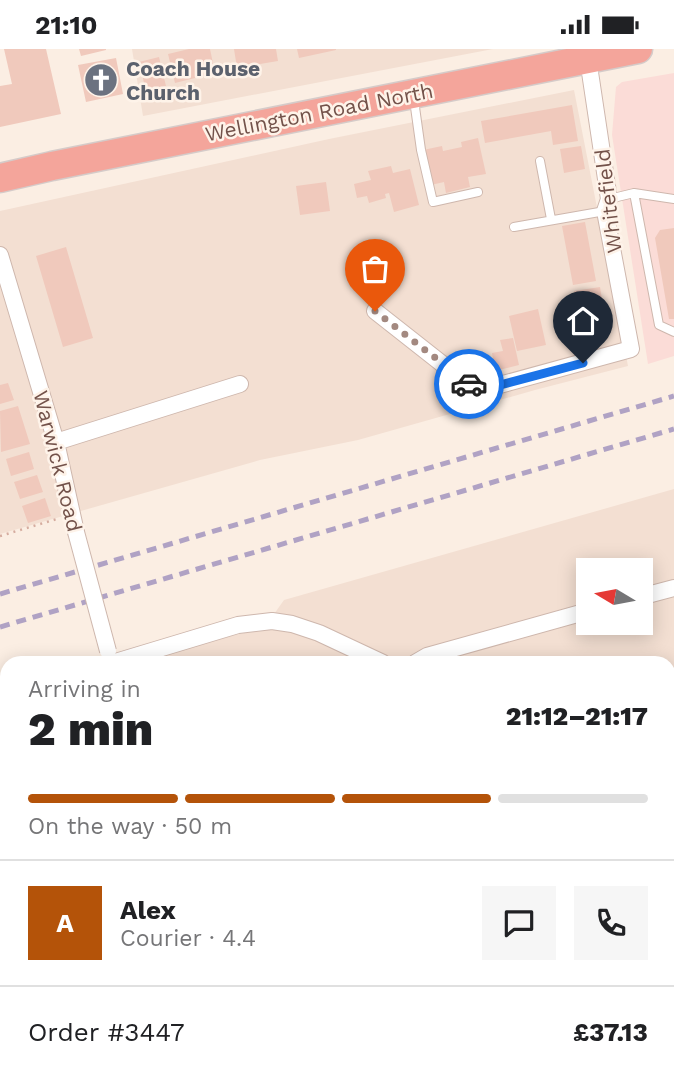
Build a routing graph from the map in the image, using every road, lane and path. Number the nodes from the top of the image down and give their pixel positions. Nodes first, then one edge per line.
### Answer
1 (638, 49) edge
2 (588, 59) junction
3 (413, 94) junction
4 (540, 160) dead end
5 (0, 178) edge
6 (478, 193) dead end
7 (634, 193) junction
8 (674, 199) edge
9 (607, 205) junction
10 (551, 219) junction
11 (514, 227) dead end
12 (0, 255) edge
13 (375, 311) dead end
14 (674, 332) edge
15 (240, 384) dead end
16 (56, 442) junction
17 (72, 515) junction
18 (0, 536) edge
19 (674, 588) edge
20 (653, 594) edge
21 (576, 614) edge
22 (113, 656) edge
23 (128, 656) edge
24 (368, 656) edge
25 (427, 656) edge

1 - 2 highway, Wellington Road North
2 - 3 highway, Wellington Road North
2 - 9 street, Whitefield
3 - 5 highway, Wellington Road North
3 - 6 lane
4 - 10 lane
7 - 8 lane
7 - 9 lane
7 - 14 lane
9 - 10 lane
9 - 13 street, Whitefield
10 - 11 lane
12 - 16 street, Warwick Road
15 - 16 street
16 - 17 street, Warwick Road
17 - 18 path
17 - 22 street, Warwick Road, bridge
19 - 20 street
21 - 25 street
23 - 24 street

